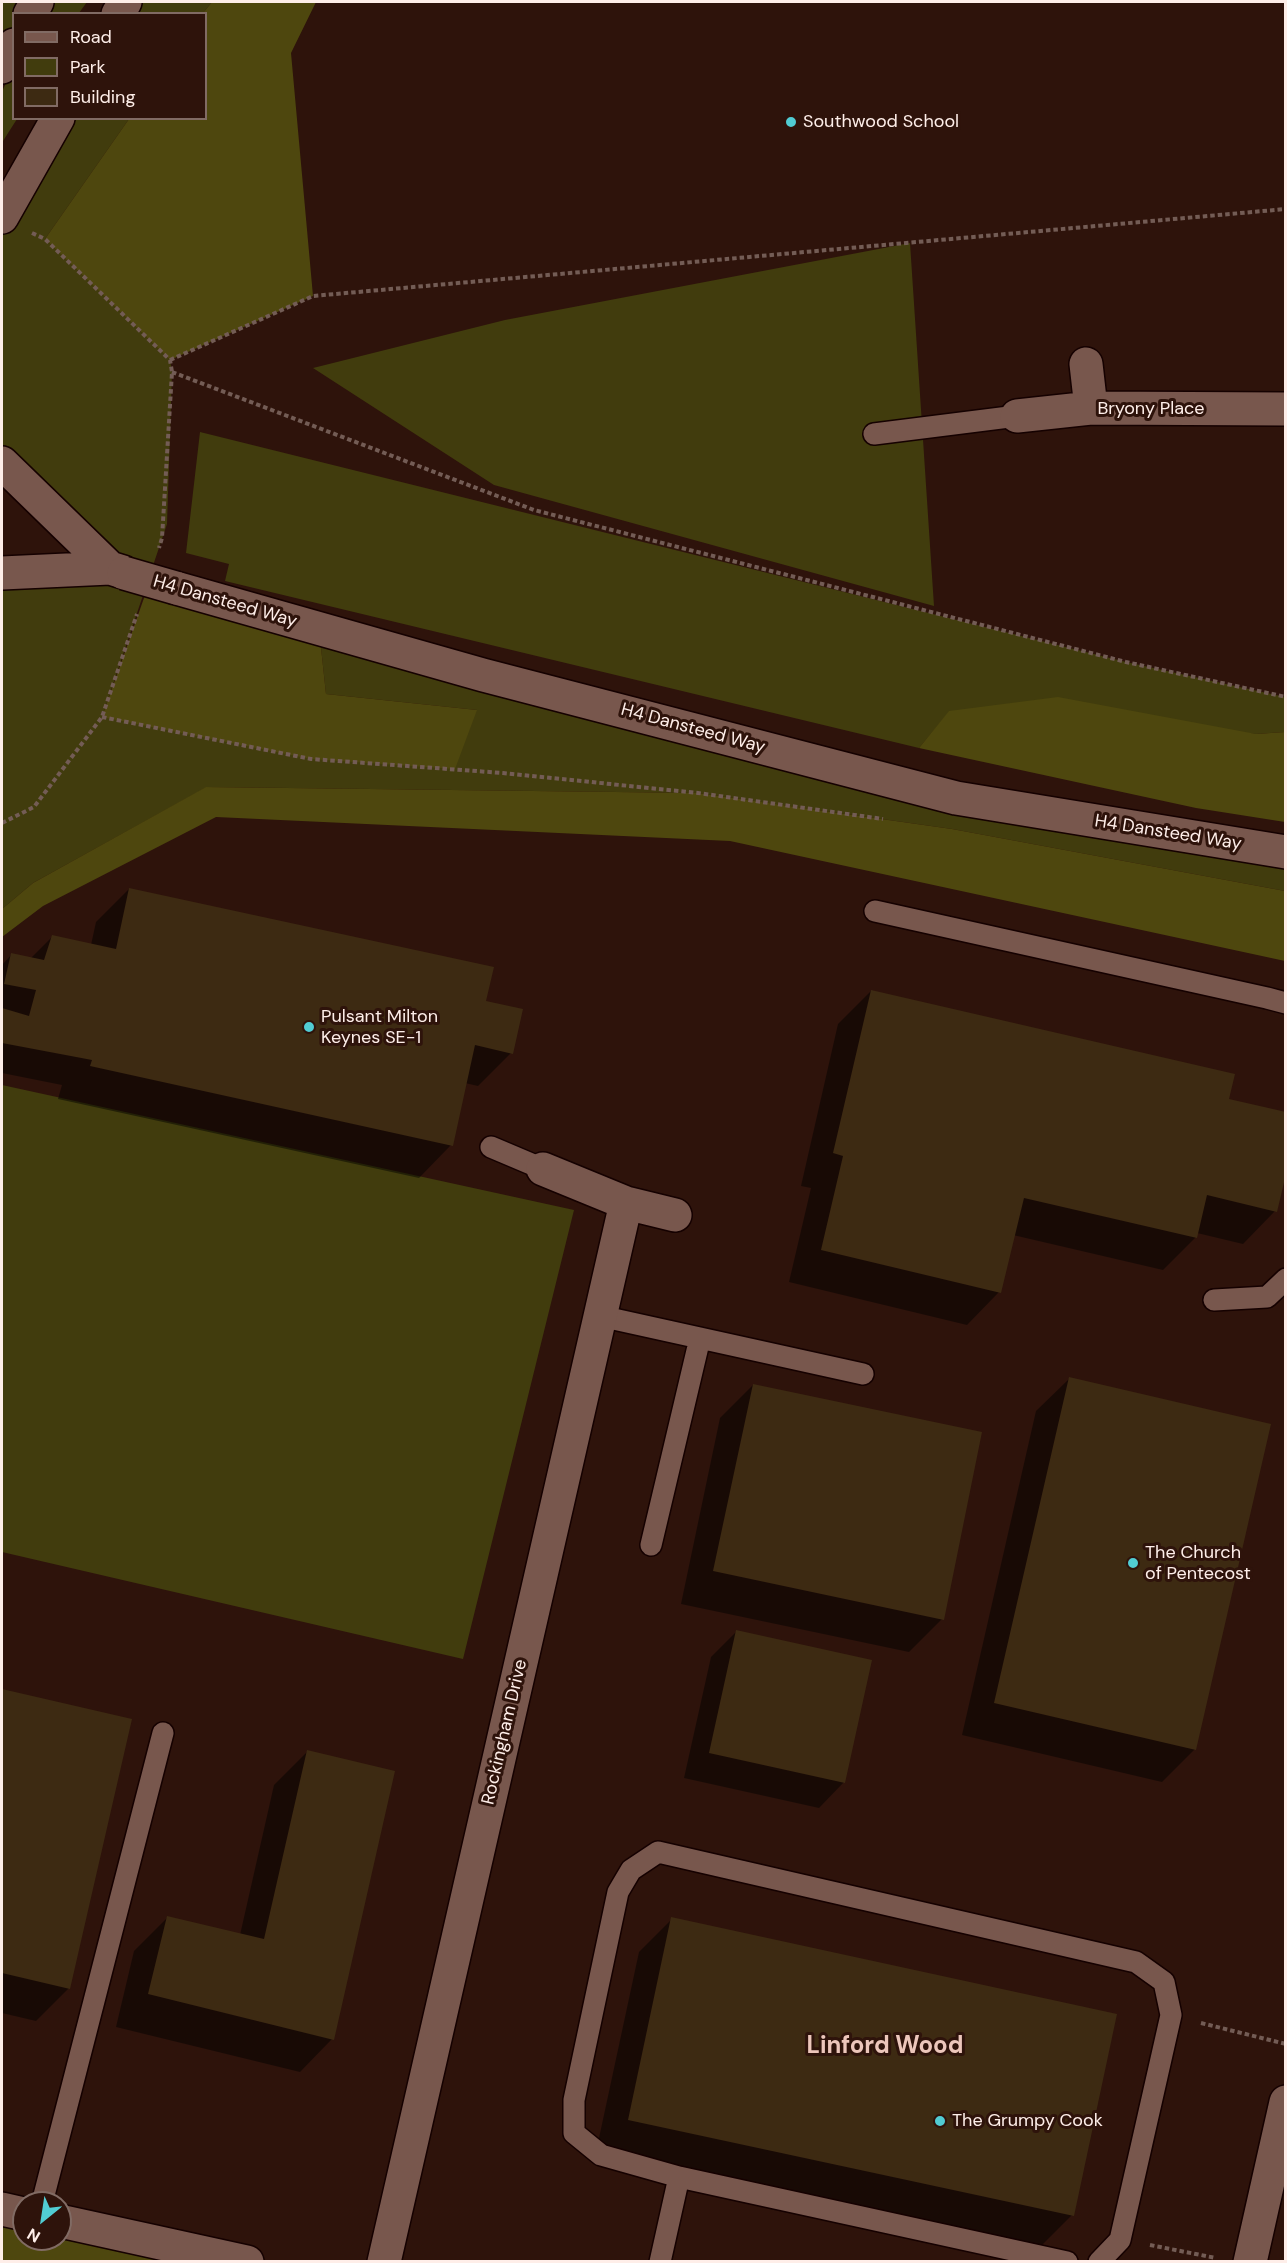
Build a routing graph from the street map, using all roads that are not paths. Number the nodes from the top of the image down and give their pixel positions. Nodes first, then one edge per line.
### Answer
1 (12, 49) edge
2 (2, 67) edge
3 (57, 120) edge
4 (12, 223) edge
5 (1086, 364) dead end
6 (1091, 408) junction
7 (1286, 409) edge
8 (1017, 416) joint
9 (874, 434) dead end
10 (2, 464) edge
11 (117, 570) junction
12 (2, 573) edge
13 (1286, 852) edge
14 (875, 911) dead end
15 (1286, 1003) edge
16 (491, 1147) dead end
17 (543, 1169) joint
18 (626, 1203) junction
19 (675, 1215) dead end
20 (1286, 1279) edge
21 (1214, 1300) dead end
22 (600, 1316) junction
23 (700, 1338) junction
24 (863, 1374) dead end
25 (651, 1545) dead end
26 (163, 1733) dead end
27 (1286, 2102) edge
28 (679, 2177) junction
29 (45, 2191) edge
30 (72, 2224) edge
31 (999, 2255) edge
32 (1236, 2260) edge
33 (247, 2262) edge
34 (384, 2262) edge
35 (660, 2262) edge
36 (1067, 2262) edge
37 (1099, 2262) edge

1 - 2 street
3 - 4 street
5 - 6 street
6 - 7 street, Bryony Place
6 - 8 street, Bryony Place
8 - 9 lane
10 - 11 street, H4 Dansteed Way
11 - 12 street, H4 Dansteed Way
11 - 13 street, H4 Dansteed Way, bridge
14 - 15 lane
16 - 17 lane
17 - 18 street
18 - 19 street
18 - 22 street, Rockingham Drive
20 - 21 lane
22 - 23 lane
22 - 34 street, Rockingham Drive
23 - 24 lane
23 - 25 lane
26 - 29 lane
27 - 32 street
28 - 31 lane
28 - 35 lane
28 - 37 lane
30 - 33 street
31 - 36 lane

